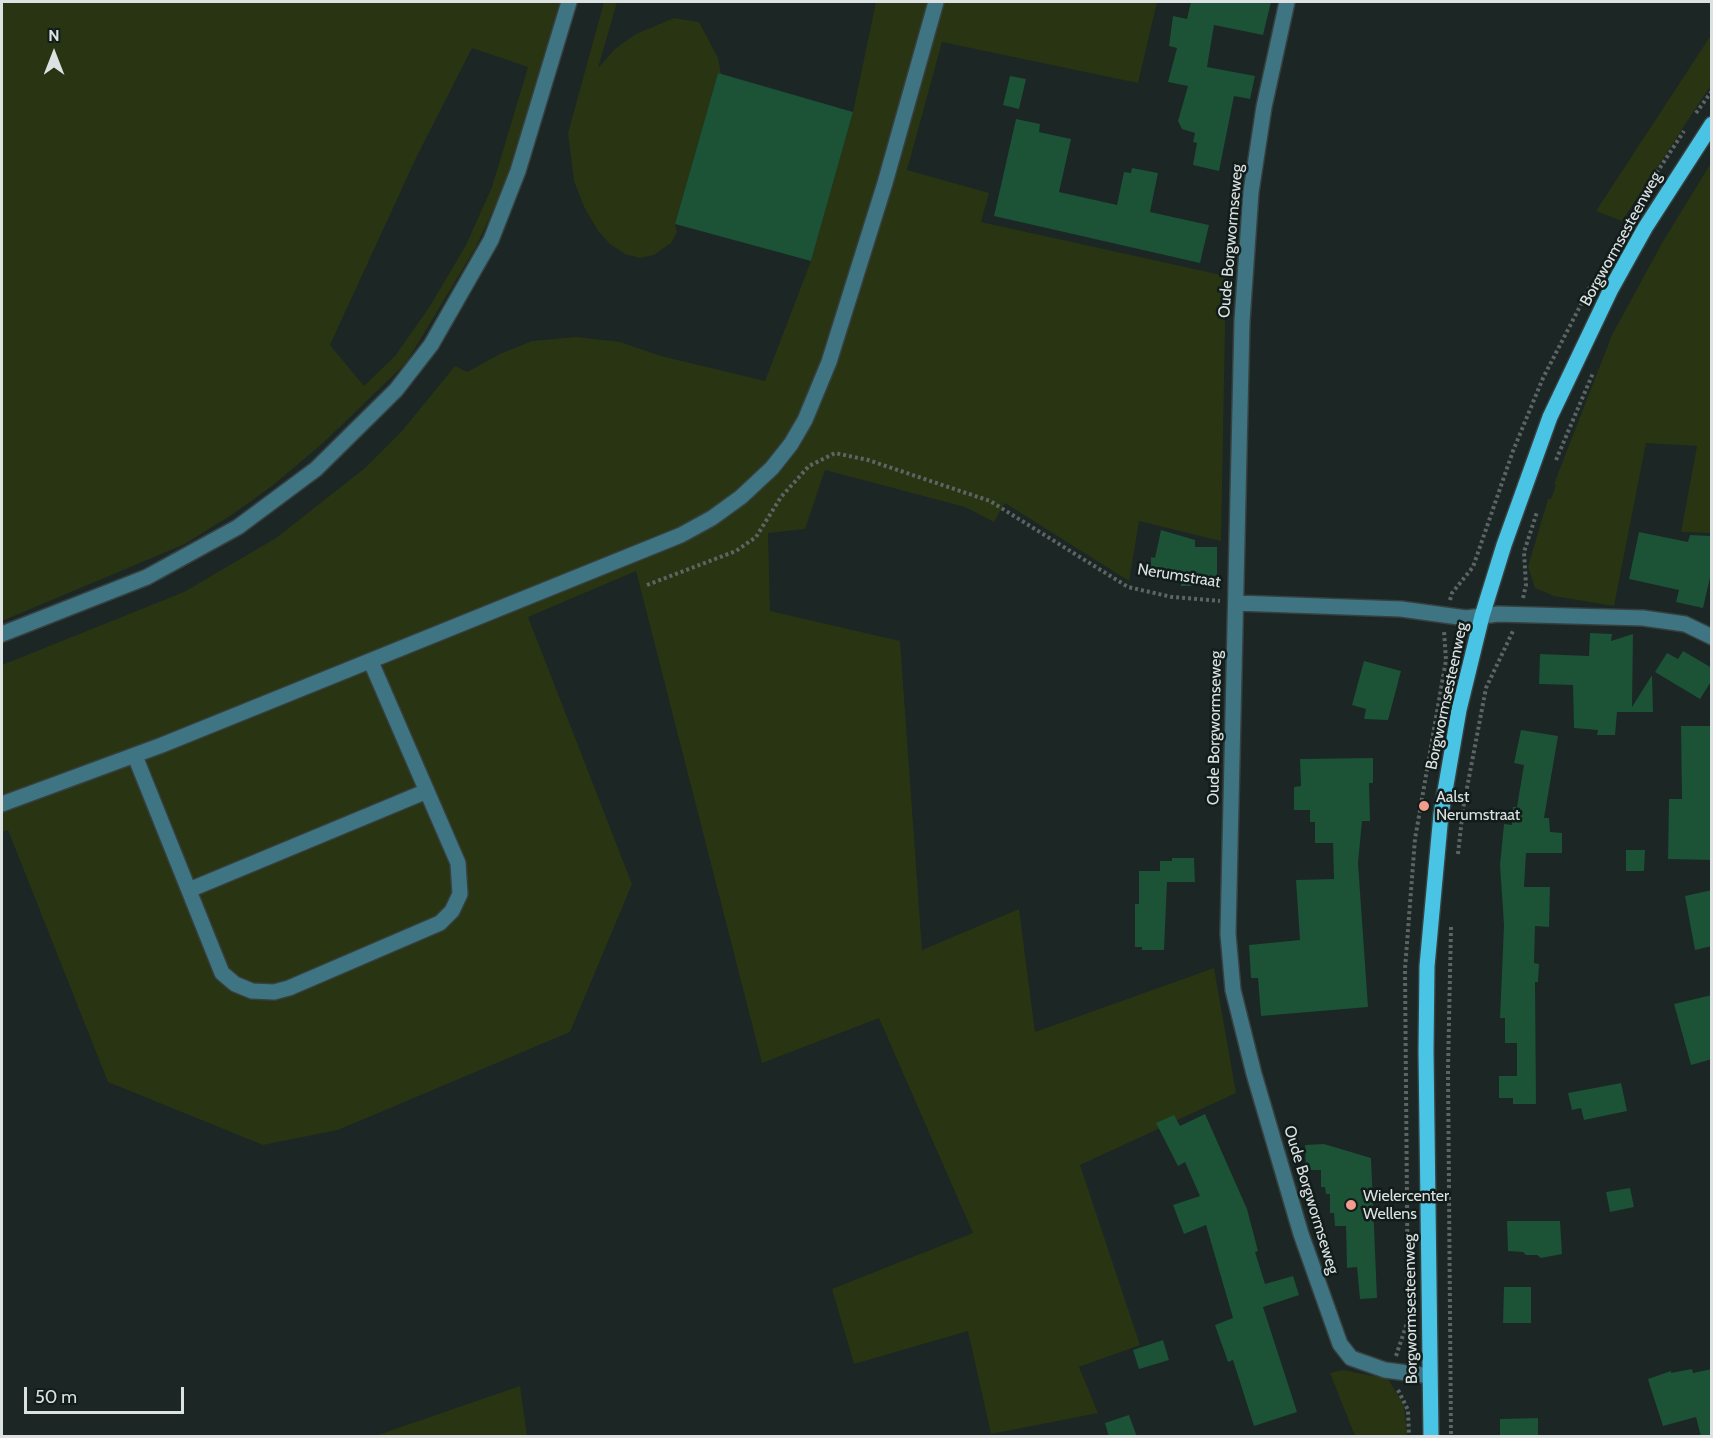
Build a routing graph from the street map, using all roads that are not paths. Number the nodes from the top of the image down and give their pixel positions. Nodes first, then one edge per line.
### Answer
1 (569, 2) edge
2 (936, 2) edge
3 (1287, 2) edge
4 (1712, 124) edge
5 (1236, 603) junction
6 (1482, 616) junction
7 (2, 634) edge
8 (1712, 637) edge
9 (371, 662) junction
10 (135, 756) junction
11 (427, 791) junction
12 (2, 804) edge
13 (189, 890) junction
14 (1430, 1376) junction
15 (1431, 1437) edge

1 - 7 street
2 - 9 street
3 - 5 street, Oude Borgwormseweg
4 - 6 main road, Borgwormsesteenweg
5 - 6 street, Nerumstraat
5 - 14 street, Oude Borgwormseweg
6 - 8 street, Nerumstraat
6 - 14 main road, Borgwormsesteenweg
9 - 10 street
9 - 11 street
10 - 12 street
10 - 13 street
11 - 13 street
11 - 13 street
14 - 15 main road, Borgwormsesteenweg

